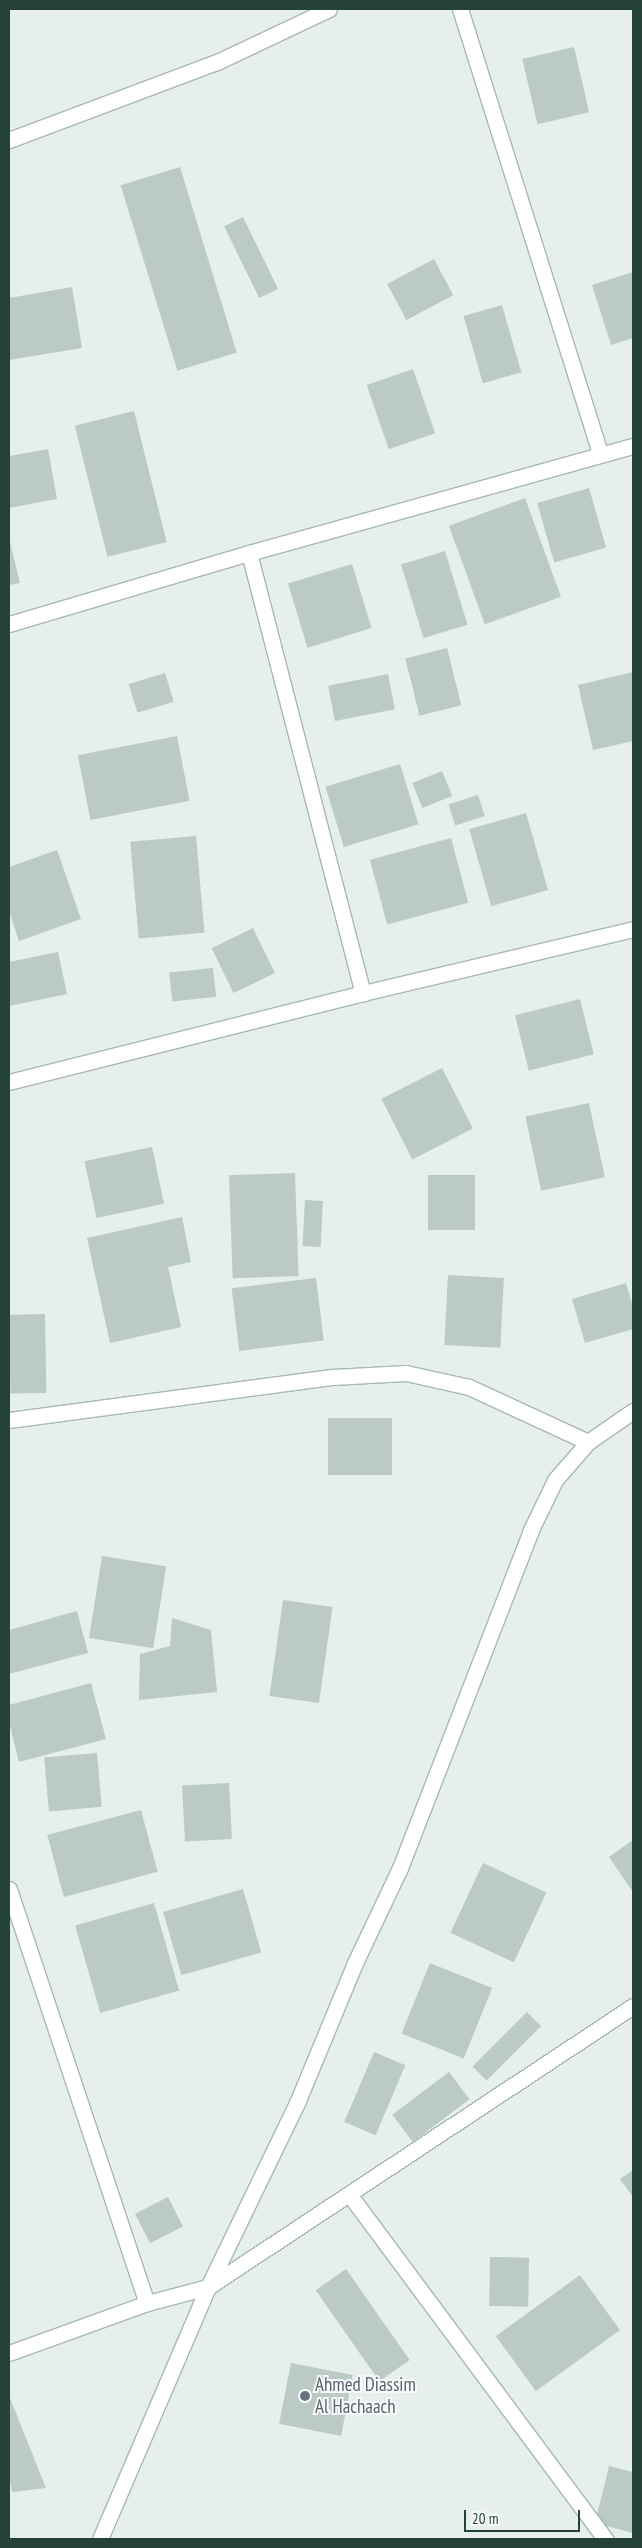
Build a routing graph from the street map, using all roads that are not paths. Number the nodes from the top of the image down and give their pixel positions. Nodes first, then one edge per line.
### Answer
1 (330, 9) edge
2 (460, 9) edge
3 (9, 140) edge
4 (633, 446) edge
5 (600, 454) junction
6 (249, 553) junction
7 (9, 624) edge
8 (633, 929) edge
9 (363, 993) junction
10 (9, 1082) edge
11 (633, 1411) edge
12 (9, 1420) edge
13 (588, 1442) junction
14 (10, 1898) edge
15 (633, 2006) edge
16 (349, 2194) junction
17 (208, 2286) junction
18 (147, 2303) junction
19 (9, 2353) edge
20 (100, 2539) edge
21 (605, 2539) edge

1 - 3 street
2 - 5 street
4 - 5 street
5 - 6 street
6 - 7 street
6 - 9 street
8 - 9 street
9 - 10 street
11 - 13 street
12 - 13 street
13 - 17 street
14 - 18 street
15 - 16 street
16 - 17 street
16 - 21 street
17 - 18 street
17 - 20 street
18 - 19 street

